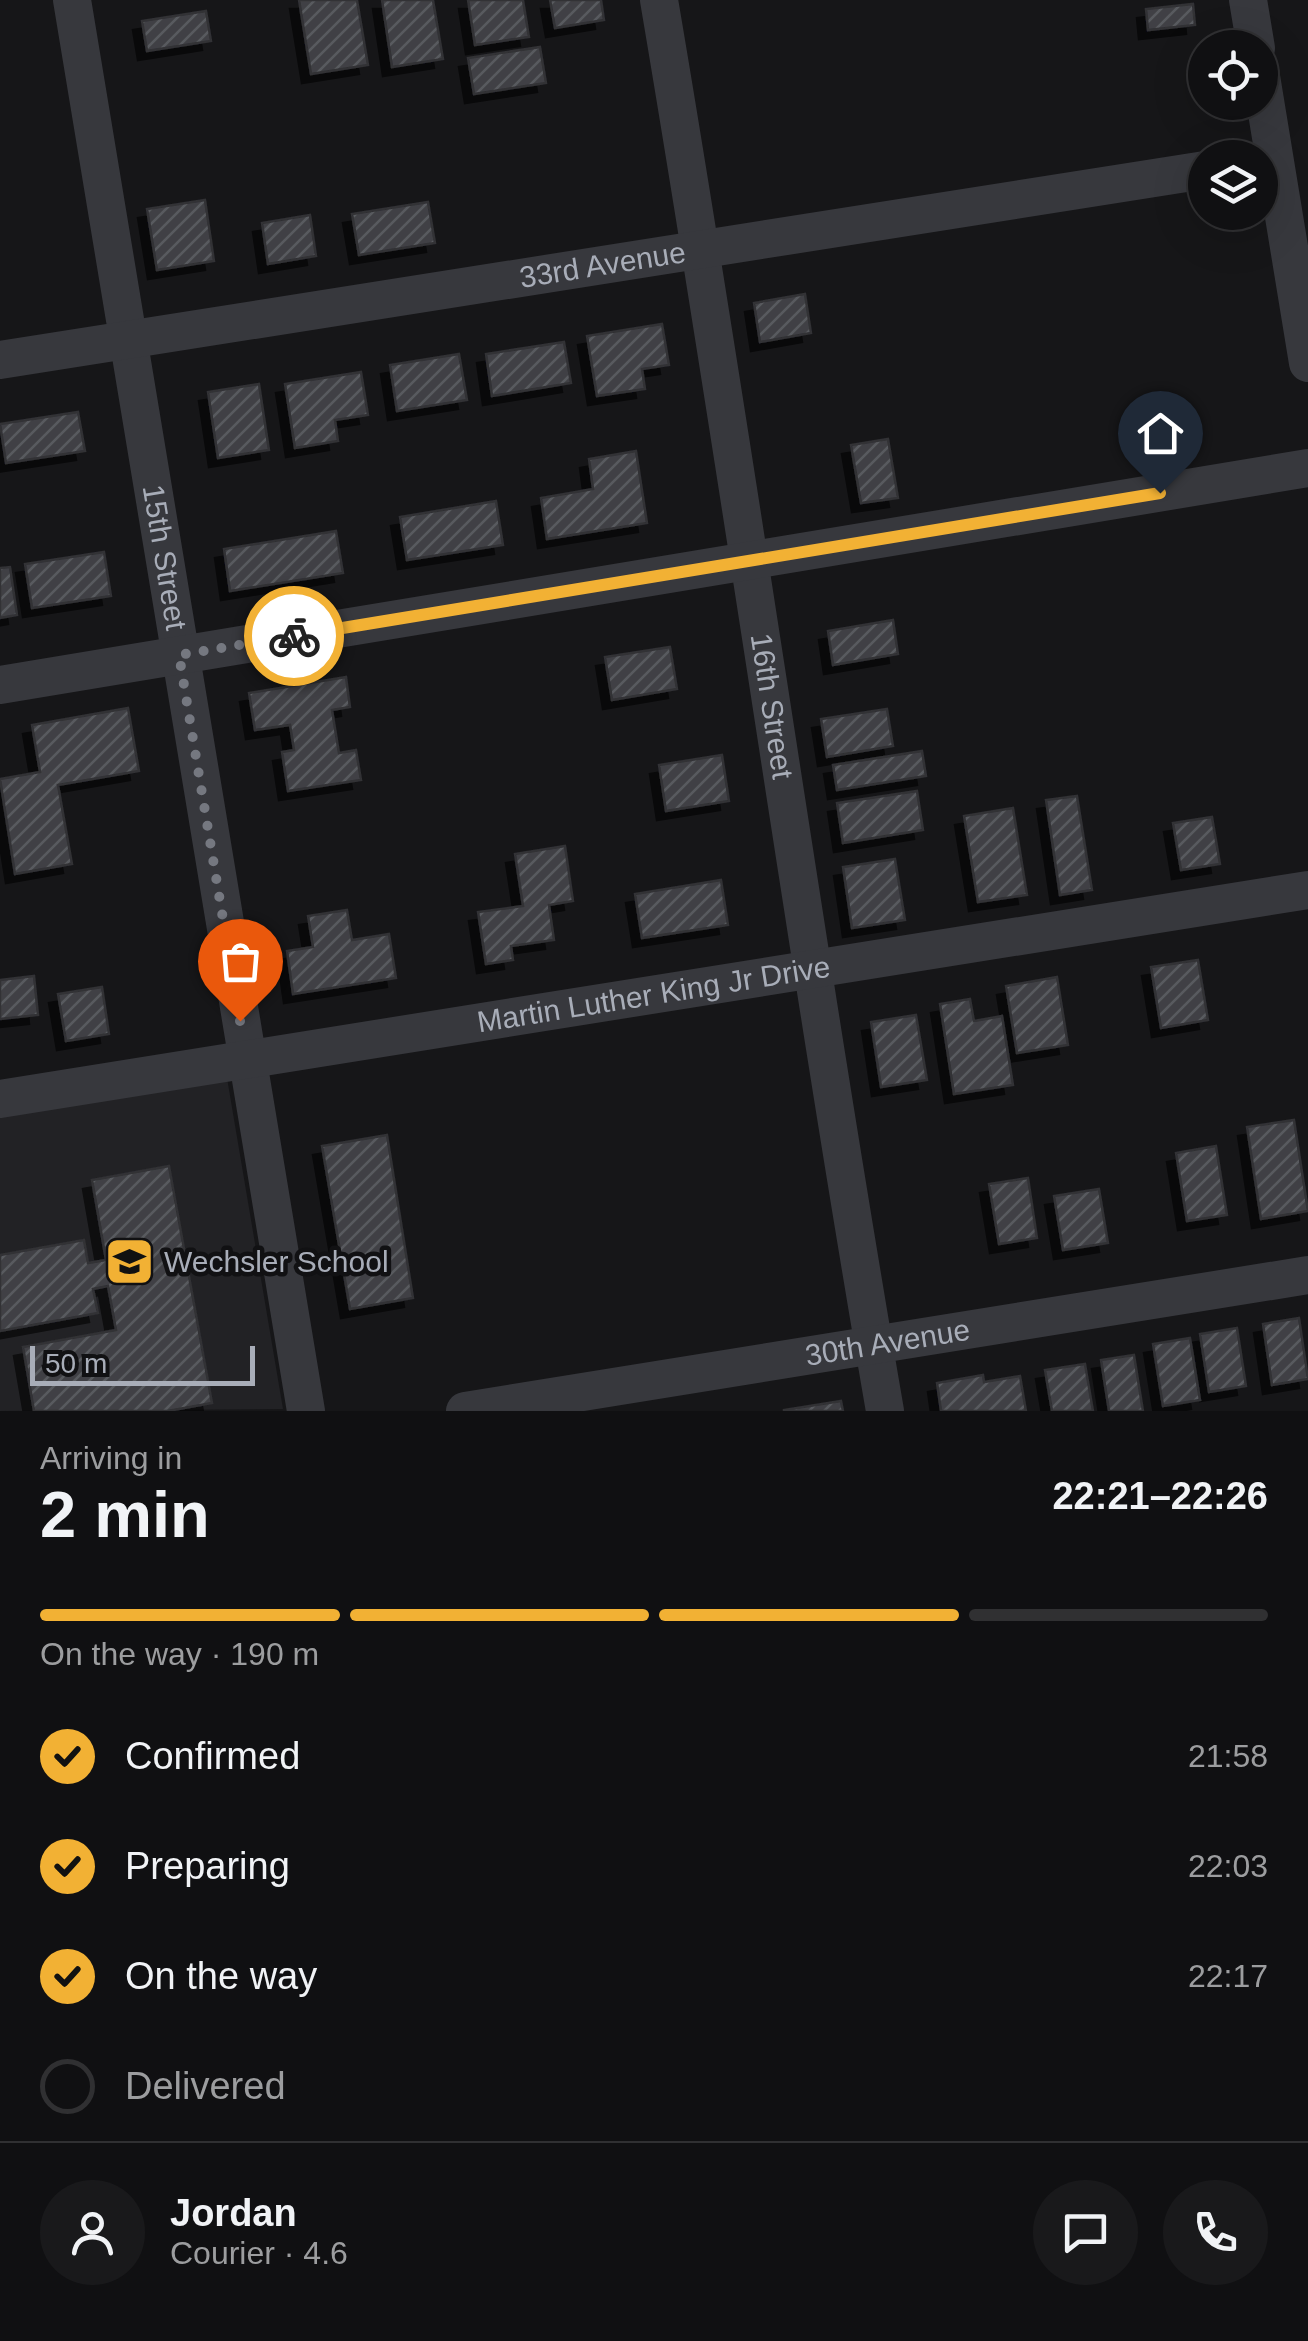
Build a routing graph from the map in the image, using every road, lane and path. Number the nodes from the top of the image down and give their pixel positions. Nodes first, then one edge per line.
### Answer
1 (72, 0) edge
2 (659, 0) edge
3 (1248, 0) edge
4 (1253, 30) edge
5 (1272, 120) edge
6 (1281, 158) edge
7 (1188, 173) edge
8 (702, 251) junction
9 (127, 340) junction
10 (0, 360) edge
11 (1308, 363) edge
12 (1308, 468) edge
13 (751, 561) junction
14 (179, 655) junction
15 (0, 686) edge
16 (1308, 890) edge
17 (812, 970) junction
18 (246, 1057) junction
19 (0, 1099) edge
20 (1308, 1275) edge
21 (873, 1344) junction
22 (306, 1411) edge
23 (465, 1411) edge
24 (885, 1411) edge

1 - 9 street, 15th Street
2 - 8 street, 16th Street
3 - 4 street
5 - 6 street
6 - 11 street
7 - 8 street, 33rd Avenue
8 - 9 street, 33rd Avenue
8 - 13 street, 16th Street
9 - 10 street, 33rd Avenue
9 - 14 street, 15th Street
12 - 13 street
13 - 14 street
13 - 17 street, 16th Street
14 - 15 street
14 - 18 street, 15th Street
16 - 17 street, Martin Luther King Jr Drive
17 - 18 street, Martin Luther King Jr Drive
17 - 21 street, 16th Street
18 - 19 street, Martin Luther King Jr Drive
18 - 22 street, 15th Street
20 - 21 street, 30th Avenue
21 - 23 street, 30th Avenue
21 - 24 street, 16th Street

